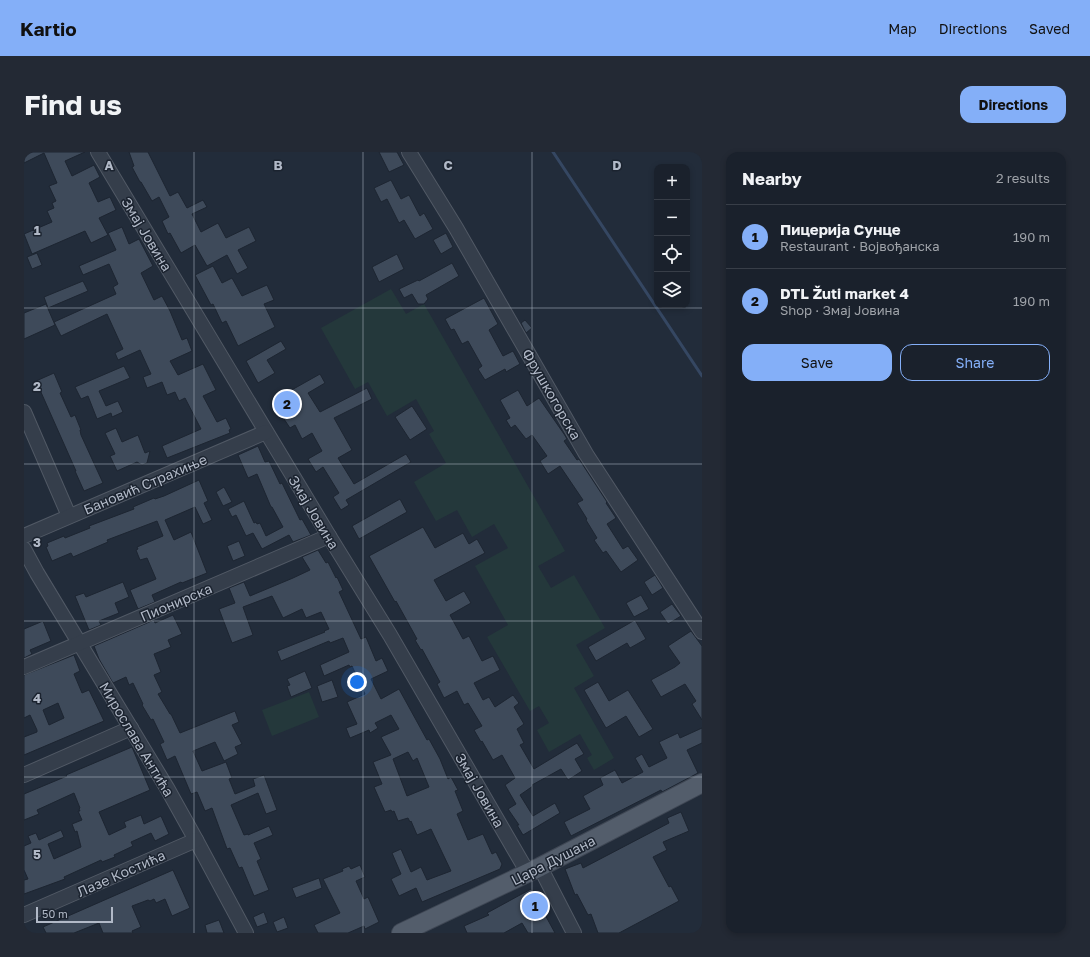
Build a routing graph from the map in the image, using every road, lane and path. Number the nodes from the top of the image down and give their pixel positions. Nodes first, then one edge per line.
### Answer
1 (98, 152) edge
2 (409, 152) edge
3 (24, 412) edge
4 (266, 432) junction
5 (70, 516) junction
6 (24, 536) edge
7 (329, 536) junction
8 (24, 549) edge
9 (702, 632) edge
10 (79, 644) junction
11 (24, 667) edge
12 (131, 728) junction
13 (24, 775) edge
14 (702, 784) edge
15 (196, 840) junction
16 (534, 870) junction
17 (24, 915) edge
18 (246, 933) edge
19 (401, 933) edge
20 (574, 933) edge

1 - 4 street, Змај Јовина
2 - 9 street, Фрушкогорска
3 - 5 street
4 - 5 street, Бановић Страхиње
4 - 7 street, Змај Јовина
5 - 6 street, Бановић Страхиње
7 - 10 street, Пионирска
7 - 16 street, Змај Јовина
8 - 10 street, Мирослава Антића
10 - 11 street, Пионирска
10 - 12 street, Мирослава Антића
12 - 13 street
12 - 15 street, Мирослава Антића
14 - 16 main road, Цара Душана
15 - 17 street, Лазе Костића
15 - 18 street, Мирослава Антића
16 - 19 main road, Цара Душана
16 - 20 street, Змај Јовина

